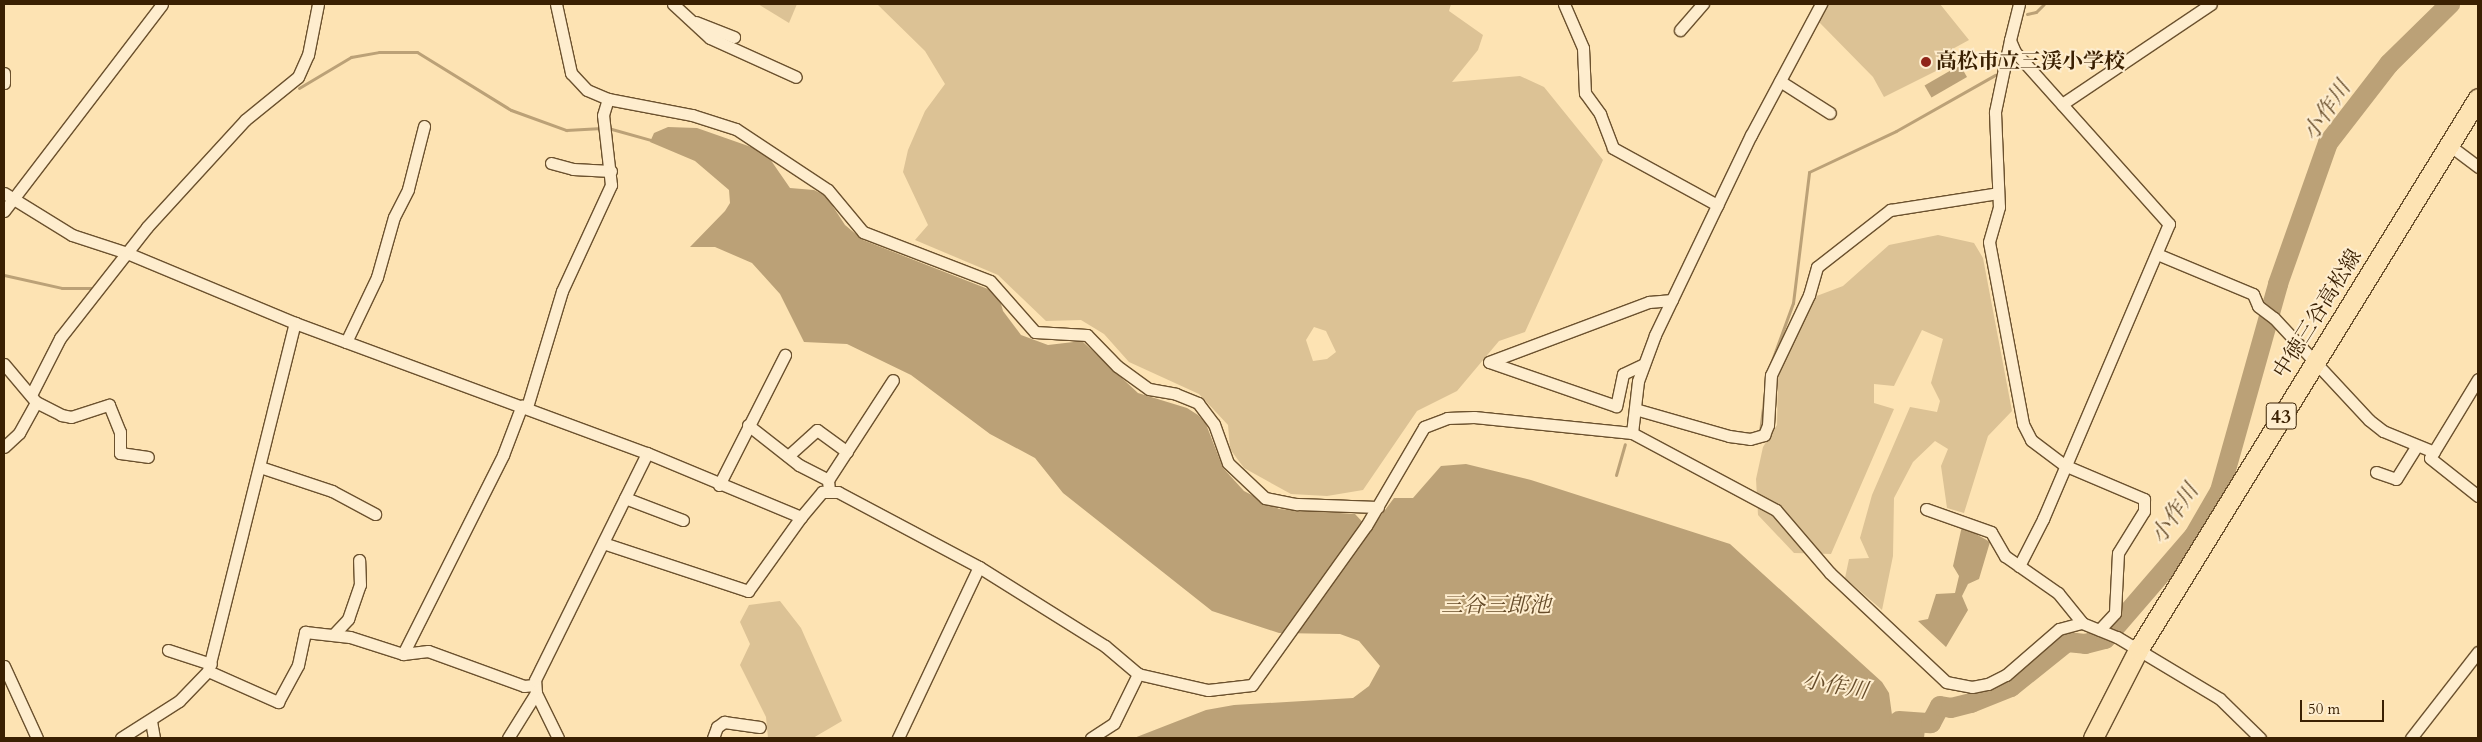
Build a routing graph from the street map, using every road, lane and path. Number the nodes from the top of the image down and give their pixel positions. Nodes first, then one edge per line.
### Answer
1 (162, 4) edge
2 (318, 4) edge
3 (556, 4) edge
4 (673, 4) edge
5 (1564, 4) edge
6 (1703, 4) edge
7 (1821, 4) edge
8 (2019, 4) edge
9 (2211, 4) edge
10 (684, 13) junction
11 (1680, 30) dead end
12 (734, 37) dead end
13 (2010, 40) junction
14 (4, 73) edge
15 (796, 77) dead end
16 (1780, 81) junction
17 (4, 82) edge
18 (2478, 98) edge
19 (608, 99) junction
20 (2062, 104) junction
21 (1830, 114) dead end
22 (424, 126) dead end
23 (2449, 145) junction
24 (551, 163) dead end
25 (2478, 167) edge
26 (612, 171) junction
27 (1998, 193) junction
28 (8, 196) edge
29 (1717, 205) junction
30 (4, 211) edge
31 (127, 253) junction
32 (2157, 254) junction
33 (1672, 300) junction
34 (295, 323) junction
35 (346, 342) junction
36 (785, 355) dead end
37 (2315, 362) junction
38 (4, 364) edge
39 (1642, 365) junction
40 (2478, 379) edge
41 (893, 380) dead end
42 (33, 398) junction
43 (525, 406) junction
44 (1635, 409) junction
45 (748, 425) junction
46 (1632, 432) junction
47 (4, 447) edge
48 (2416, 447) junction
49 (847, 452) junction
50 (2434, 452) junction
51 (647, 453) junction
52 (788, 456) junction
53 (148, 457) dead end
54 (2064, 465) junction
55 (260, 467) junction
56 (2376, 472) dead end
57 (719, 485) junction
58 (829, 485) junction
59 (2478, 496) edge
60 (625, 498) junction
61 (1378, 507) junction
62 (1926, 509) dead end
63 (375, 514) dead end
64 (801, 517) junction
65 (683, 520) dead end
66 (603, 543) junction
67 (359, 560) dead end
68 (2019, 566) junction
69 (978, 567) junction
70 (2082, 624) junction
71 (2102, 631) junction
72 (334, 634) junction
73 (168, 650) dead end
74 (2138, 650) junction
75 (2478, 652) edge
76 (403, 654) junction
77 (4, 666) edge
78 (209, 668) junction
79 (1138, 674) junction
80 (535, 689) junction
81 (151, 721) junction
82 (760, 727) dead end
83 (37, 738) edge
84 (121, 738) edge
85 (154, 738) edge
86 (508, 738) edge
87 (558, 738) edge
88 (713, 738) edge
89 (898, 738) edge
90 (1091, 738) edge
91 (2093, 738) edge
92 (2260, 738) edge
93 (2411, 738) edge

1 - 28 street
2 - 31 street
3 - 19 street
4 - 10 street
5 - 29 street
6 - 11 street
7 - 16 street
8 - 13 street
9 - 20 street
10 - 12 street
10 - 15 street
13 - 20 street
13 - 27 street
14 - 17 street
16 - 21 street
16 - 29 street
18 - 23 main road, 中徳三谷高松線 / 43
19 - 26 street
19 - 61 street
20 - 32 street
22 - 35 street
23 - 25 street
23 - 37 main road, 中徳三谷高松線 / 43
24 - 26 street
26 - 43 street
27 - 44 street
27 - 54 street
28 - 30 street
28 - 31 street
29 - 33 street
31 - 34 street
31 - 42 street
32 - 37 street
32 - 54 street
33 - 39 street
33 - 39 street
34 - 35 street
34 - 55 street
35 - 43 street
36 - 45 street
37 - 48 street
37 - 74 main road, 中徳三谷高松線 / 43
38 - 42 street
39 - 44 street
40 - 50 street
41 - 49 street
42 - 47 street
42 - 53 street
43 - 51 street
43 - 76 street
44 - 46 street
45 - 52 street
45 - 57 street
46 - 61 street
46 - 70 street
48 - 50 street
48 - 56 street
49 - 52 street
49 - 58 street
50 - 59 street
51 - 57 street
51 - 60 street
52 - 58 street
54 - 68 street
54 - 71 street
55 - 63 street
55 - 78 street
57 - 64 street
58 - 64 street
58 - 69 street
60 - 65 street
60 - 66 street
61 - 79 street
62 - 68 street
64 - 66 street
66 - 80 street
67 - 72 street
68 - 70 street
69 - 79 street
69 - 89 street
70 - 71 street
71 - 74 street
72 - 76 street
72 - 78 street
73 - 78 street
74 - 91 main road, 中徳三谷高松線 / 43
74 - 92 street
75 - 93 street
76 - 80 street
77 - 83 street
78 - 81 street
79 - 90 street
80 - 86 street
80 - 87 street
81 - 84 street
81 - 85 street
82 - 88 street

